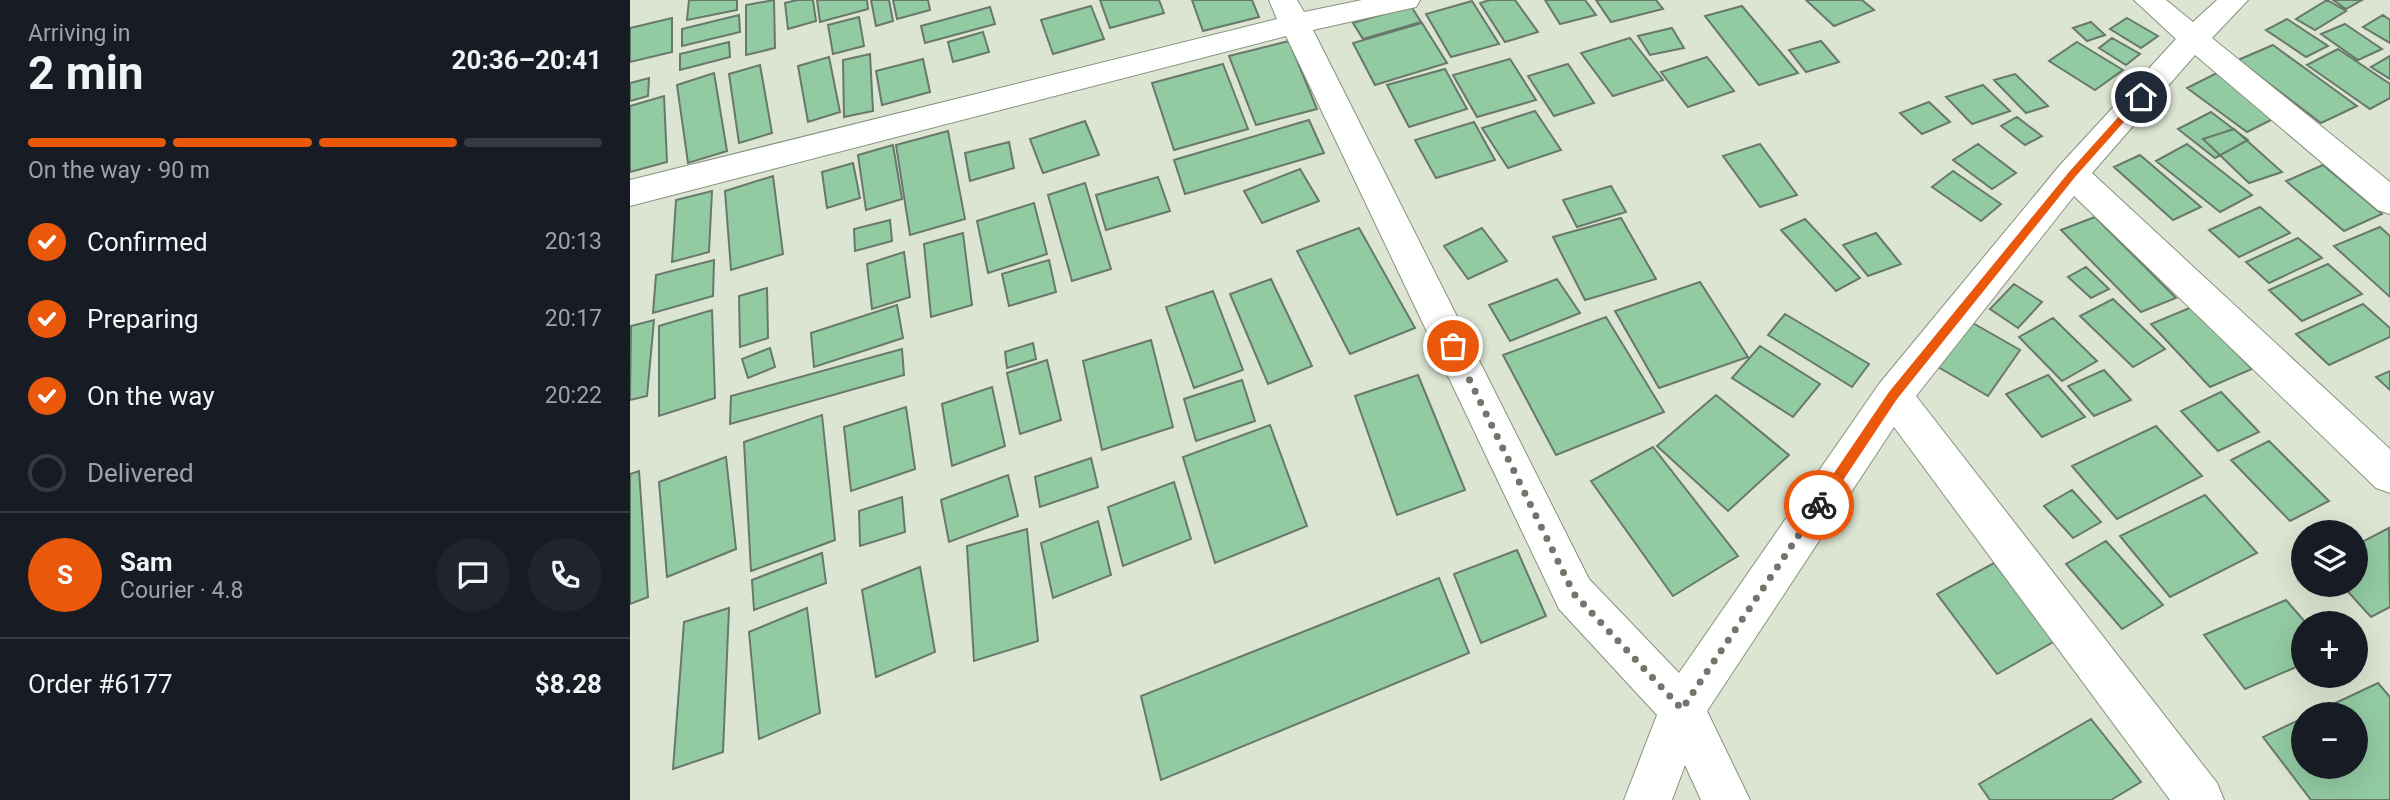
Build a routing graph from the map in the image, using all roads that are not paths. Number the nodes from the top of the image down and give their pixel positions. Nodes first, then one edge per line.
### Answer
1 (1406, 0) edge
2 (2148, 0) edge
3 (2234, 0) edge
4 (1289, 12) edge
5 (2193, 39) junction
6 (2072, 174) junction
7 (630, 193) edge
8 (2390, 201) edge
9 (1893, 396) junction
10 (2390, 475) edge
11 (1682, 709) junction
12 (1648, 800) edge
13 (1726, 800) edge
14 (2200, 800) edge

1 - 4 street
2 - 5 street
3 - 5 street
4 - 7 street
4 - 11 street
5 - 6 street
5 - 8 street
6 - 9 street
6 - 10 street
9 - 11 street
9 - 14 street
11 - 12 street
11 - 13 street

